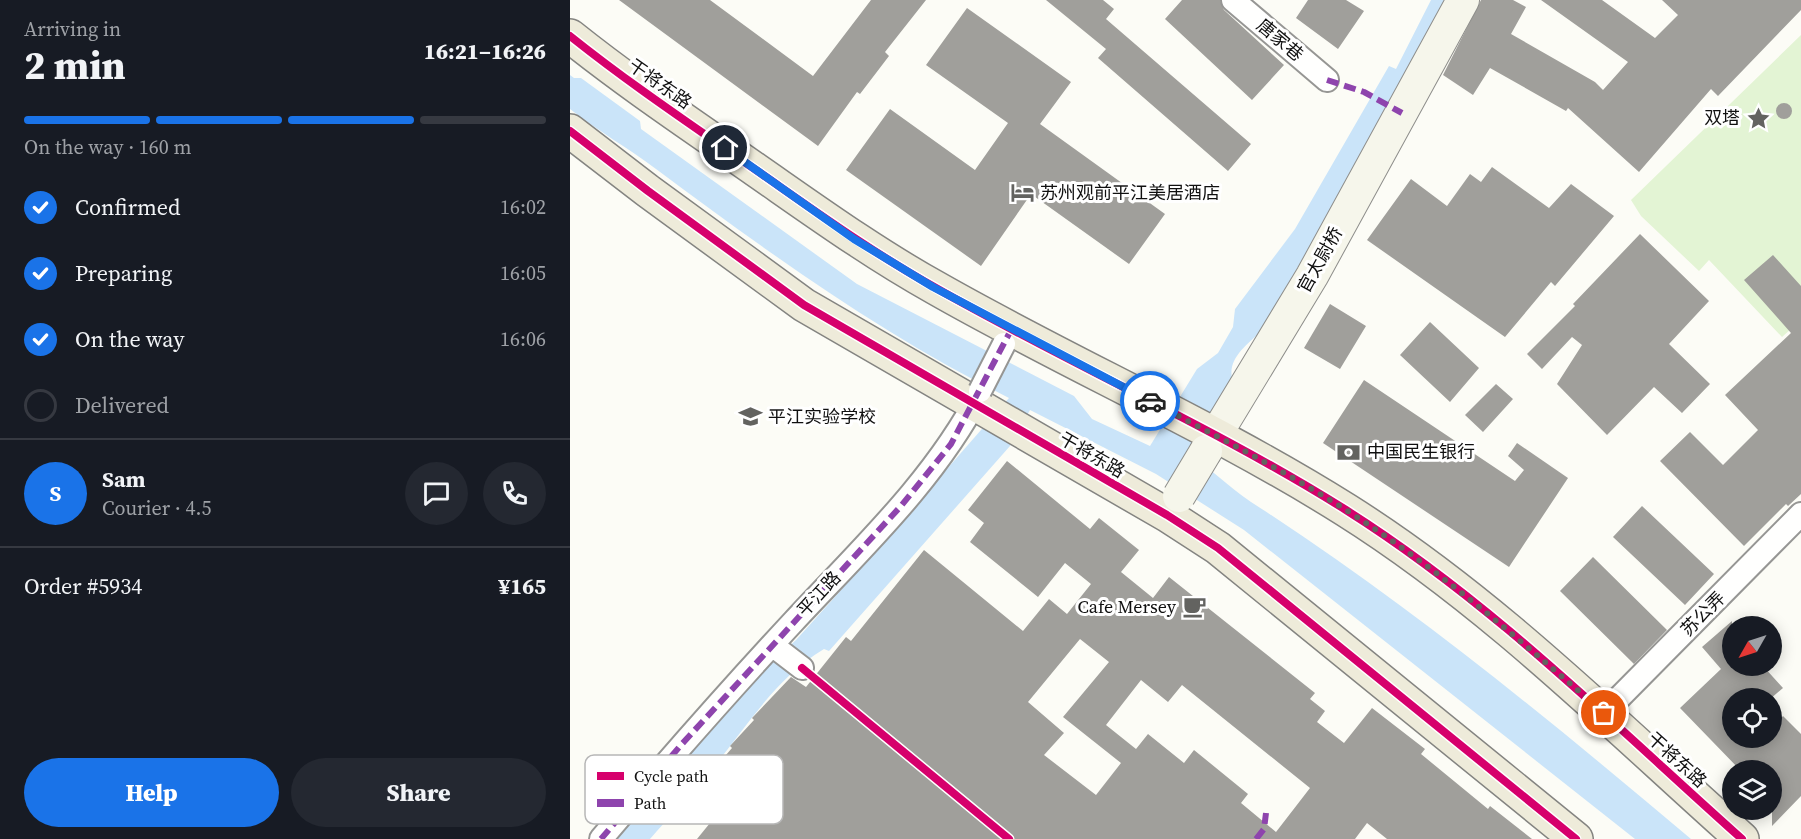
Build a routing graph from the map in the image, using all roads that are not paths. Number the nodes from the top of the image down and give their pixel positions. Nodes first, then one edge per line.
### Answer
1 (1233, 0) edge
2 (1463, 0) edge
3 (570, 36) edge
4 (1327, 80) dead end
5 (570, 131) edge
6 (1007, 337) junction
7 (979, 402) junction
8 (1209, 439) junction
9 (1173, 505) junction
10 (1801, 514) edge
11 (775, 647) junction
12 (802, 668) dead end
13 (1604, 713) junction
14 (677, 755) edge
15 (615, 824) edge
16 (601, 839) edge
17 (1576, 839) edge
18 (1742, 839) edge

1 - 4 street, 唐家巷
2 - 8 street, 官太尉桥
3 - 6 main road, 干将东路
5 - 7 main road, 干将东路
6 - 7 street, 平江路, bridge
6 - 8 main road, 干将东路
7 - 9 main road, 干将东路
7 - 11 street, 平江路
8 - 9 street, 官太尉桥, bridge
8 - 13 main road, 干将东路
9 - 17 main road, 干将东路
10 - 13 street, 苏公弄
11 - 12 street
11 - 14 street, 平江路
13 - 18 main road, 干将东路
15 - 16 street, 平江路

